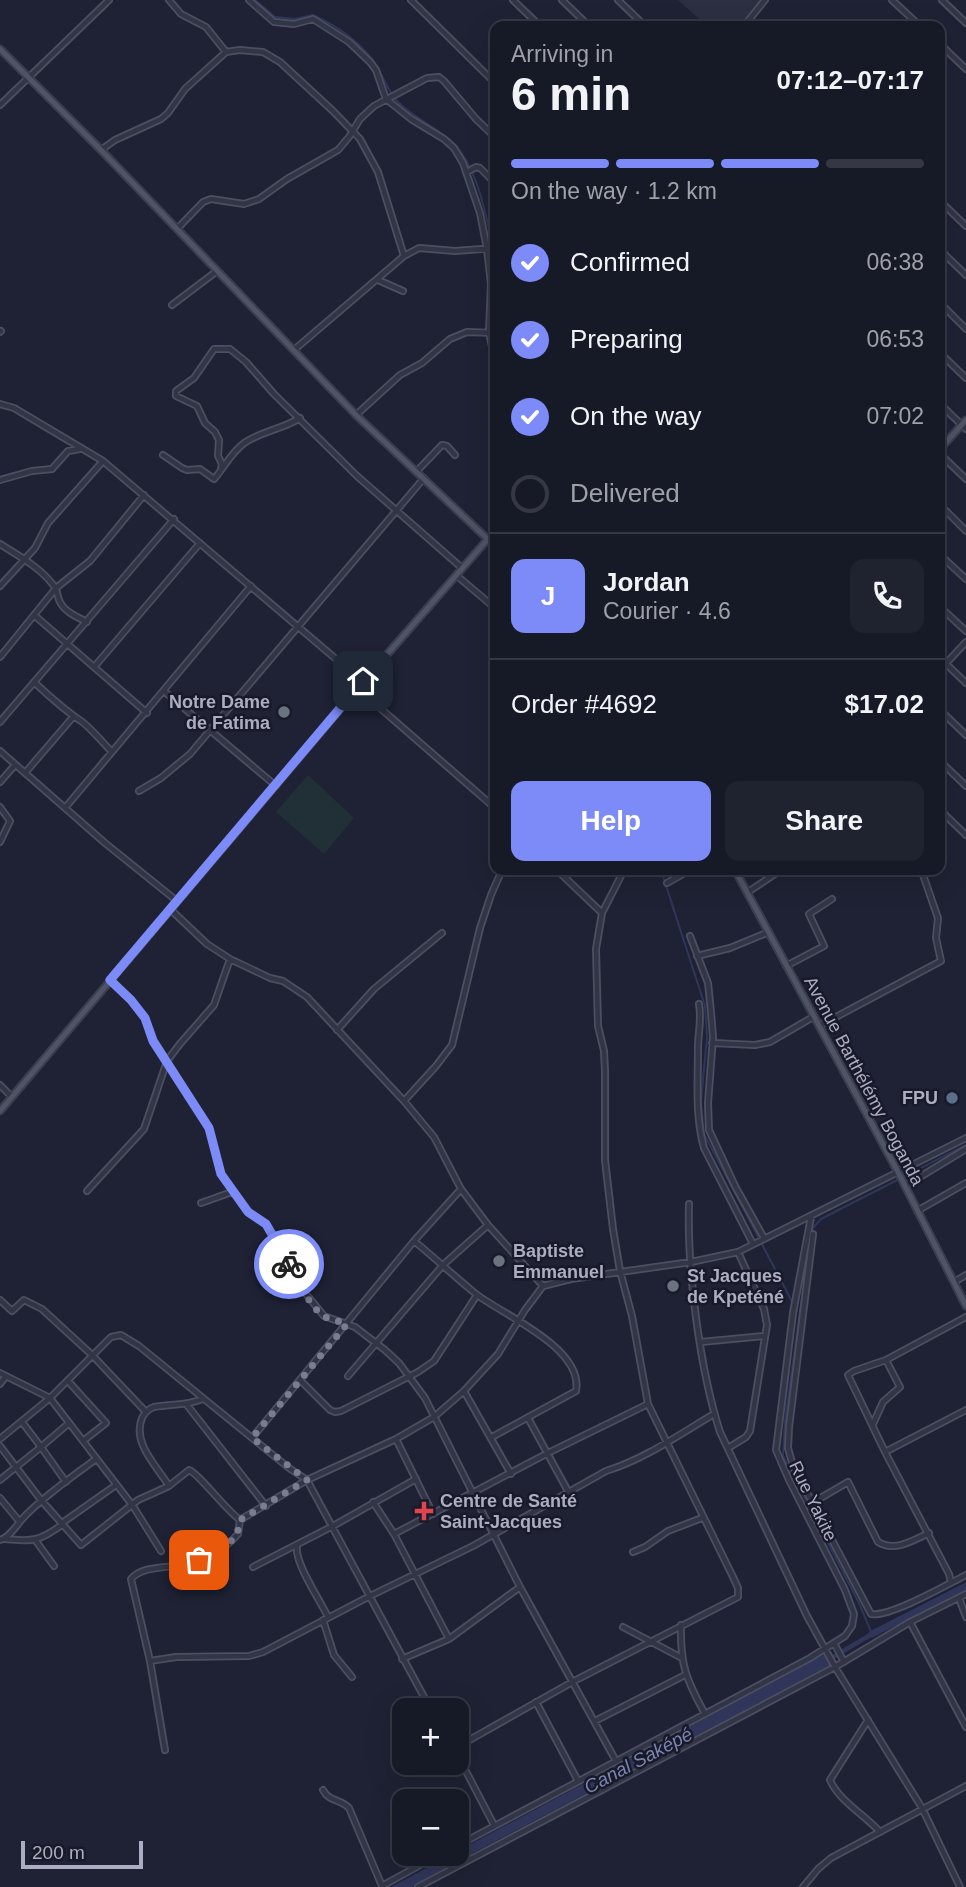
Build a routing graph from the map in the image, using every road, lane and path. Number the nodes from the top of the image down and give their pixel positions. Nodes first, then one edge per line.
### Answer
1 (108, 0) edge
2 (169, 0) edge
3 (249, 0) edge
4 (411, 0) edge
5 (513, 0) edge
6 (562, 0) edge
7 (618, 0) edge
8 (765, 0) edge
9 (892, 0) edge
10 (942, 0) edge
11 (749, 20) edge
12 (535, 21) edge
13 (584, 21) edge
14 (640, 21) edge
15 (915, 21) edge
16 (966, 23) edge
17 (0, 49) edge
18 (945, 49) edge
19 (226, 52) junction
20 (966, 69) edge
21 (27, 76) junction
22 (490, 78) edge
23 (390, 97) junction
24 (0, 105) edge
25 (353, 130) junction
26 (490, 132) edge
27 (101, 150) junction
28 (470, 170) junction
29 (490, 178) edge
30 (945, 206) edge
31 (966, 226) edge
32 (177, 230) junction
33 (487, 249) junction
34 (490, 249) edge
35 (945, 255) edge
36 (404, 256) junction
37 (217, 271) junction
38 (490, 275) edge
39 (966, 275) edge
40 (378, 280) junction
41 (403, 290) dead end
42 (172, 305) dead end
43 (945, 308) edge
44 (966, 329) edge
45 (490, 333) edge
46 (293, 350) junction
47 (945, 358) edge
48 (966, 378) edge
49 (0, 404) edge
50 (945, 408) edge
51 (356, 415) junction
52 (300, 418) junction
53 (964, 425) edge
54 (945, 444) edge
55 (81, 449) junction
56 (163, 455) dead end
57 (455, 456) dead end
58 (945, 459) edge
59 (103, 461) junction
60 (221, 469) junction
61 (417, 471) junction
62 (424, 478) junction
63 (966, 479) edge
64 (0, 480) edge
65 (144, 495) junction
66 (395, 510) junction
67 (945, 510) edge
68 (174, 519) junction
69 (966, 531) edge
70 (490, 536) edge
71 (487, 540) junction
72 (490, 542) edge
73 (200, 543) junction
74 (0, 544) edge
75 (26, 560) junction
76 (945, 560) edge
77 (462, 568) junction
78 (456, 575) junction
79 (966, 579) edge
80 (0, 586) edge
81 (251, 586) junction
82 (56, 588) junction
83 (490, 604) edge
84 (945, 612) edge
85 (34, 615) junction
86 (87, 622) junction
87 (297, 625) junction
88 (966, 631) edge
89 (966, 642) edge
90 (69, 644) junction
91 (0, 657) edge
92 (946, 664) joint
93 (95, 666) junction
94 (363, 681) junction
95 (34, 682) junction
96 (966, 683) edge
97 (357, 688) junction
98 (165, 692) junction
99 (147, 713) junction
100 (945, 715) edge
101 (73, 718) junction
102 (0, 722) edge
103 (211, 729) junction
104 (966, 735) edge
105 (0, 751) edge
106 (113, 752) junction
107 (15, 765) junction
108 (945, 766) edge
109 (25, 773) junction
110 (0, 782) edge
111 (276, 786) junction
112 (966, 786) edge
113 (139, 791) dead end
114 (490, 804) edge
115 (0, 807) edge
116 (65, 808) junction
117 (945, 815) edge
118 (966, 835) edge
119 (0, 842) edge
120 (500, 875) edge
121 (562, 875) edge
122 (621, 875) edge
123 (681, 875) edge
124 (738, 875) edge
125 (773, 875) edge
126 (923, 875) edge
127 (667, 883) dead end
128 (747, 892) junction
129 (832, 899) dead end
130 (177, 901) junction
131 (170, 909) junction
132 (602, 913) junction
133 (769, 932) junction
134 (442, 933) dead end
135 (690, 936) dead end
136 (696, 956) junction
137 (230, 959) junction
138 (786, 966) junction
139 (110, 980) junction
140 (699, 1004) dead end
141 (813, 1017) junction
142 (700, 1025) junction
143 (712, 1026) junction
144 (818, 1026) junction
145 (337, 1030) junction
146 (712, 1043) junction
147 (167, 1061) junction
148 (0, 1086) edge
149 (12, 1097) junction
150 (404, 1101) junction
151 (0, 1111) edge
152 (966, 1138) edge
153 (966, 1149) edge
154 (899, 1174) junction
155 (966, 1183) edge
156 (904, 1185) junction
157 (461, 1189) junction
158 (87, 1191) dead end
159 (232, 1192) junction
160 (201, 1203) dead end
161 (689, 1204) dead end
162 (917, 1211) junction
163 (811, 1217) junction
164 (488, 1225) junction
165 (813, 1234) dead end
166 (763, 1238) junction
167 (414, 1241) junction
168 (754, 1243) junction
169 (738, 1252) junction
170 (691, 1262) junction
171 (443, 1265) junction
172 (620, 1271) junction
173 (966, 1275) edge
174 (954, 1282) junction
175 (543, 1286) junction
176 (477, 1295) junction
177 (0, 1300) edge
178 (966, 1306) edge
179 (966, 1317) edge
180 (519, 1321) junction
181 (347, 1324) junction
182 (764, 1336) junction
183 (701, 1342) junction
184 (376, 1343) junction
185 (92, 1355) junction
186 (886, 1360) junction
187 (0, 1373) edge
188 (6, 1376) junction
189 (409, 1376) junction
190 (348, 1377) dead end
191 (68, 1381) junction
192 (301, 1381) junction
193 (0, 1384) edge
194 (464, 1391) junction
195 (50, 1398) junction
196 (203, 1398) junction
197 (648, 1404) junction
198 (187, 1405) junction
199 (966, 1410) edge
200 (145, 1411) junction
201 (715, 1414) junction
202 (434, 1416) junction
203 (528, 1418) junction
204 (22, 1422) junction
205 (69, 1423) junction
206 (872, 1425) junction
207 (492, 1437) junction
208 (252, 1438) junction
209 (0, 1439) edge
210 (396, 1439) junction
211 (83, 1441) junction
212 (665, 1443) junction
213 (0, 1446) edge
214 (41, 1447) junction
215 (729, 1448) junction
216 (885, 1452) junction
217 (548, 1453) junction
218 (96, 1459) junction
219 (16, 1467) junction
220 (511, 1474) junction
221 (416, 1479) junction
222 (0, 1480) edge
223 (307, 1480) junction
224 (66, 1482) junction
225 (116, 1485) junction
226 (169, 1486) junction
227 (474, 1493) junction
228 (569, 1493) junction
229 (0, 1498) edge
230 (41, 1500) junction
231 (373, 1502) junction
232 (812, 1503) junction
233 (133, 1506) junction
234 (266, 1506) junction
235 (433, 1514) junction
236 (702, 1518) junction
237 (240, 1520) junction
238 (19, 1521) junction
239 (62, 1524) junction
240 (333, 1526) junction
241 (495, 1533) junction
242 (394, 1534) junction
243 (929, 1534) junction
244 (2, 1540) edge
245 (36, 1541) junction
246 (298, 1545) junction
247 (161, 1551) dead end
248 (634, 1552) dead end
249 (54, 1566) dead end
250 (253, 1567) dead end
251 (415, 1573) junction
252 (966, 1574) edge
253 (951, 1582) junction
254 (520, 1587) junction
255 (966, 1594) edge
256 (370, 1596) junction
257 (959, 1598) junction
258 (966, 1617) edge
259 (326, 1618) junction
260 (911, 1622) junction
261 (681, 1625) junction
262 (623, 1627) dead end
263 (449, 1639) junction
264 (650, 1641) junction
265 (834, 1643) junction
266 (824, 1648) junction
267 (680, 1657) junction
268 (402, 1659) junction
269 (150, 1661) junction
270 (844, 1662) junction
271 (835, 1667) junction
272 (685, 1675) junction
273 (352, 1677) dead end
274 (574, 1681) junction
275 (425, 1698) edge
276 (536, 1702) junction
277 (705, 1714) junction
278 (868, 1720) junction
279 (594, 1721) junction
280 (966, 1727) edge
281 (469, 1740) edge
282 (165, 1750) dead end
283 (616, 1760) junction
284 (468, 1775) edge
285 (578, 1781) junction
286 (966, 1786) edge
287 (323, 1790) dead end
288 (922, 1808) junction
289 (494, 1825) junction
290 (880, 1832) junction
291 (469, 1839) edge
292 (419, 1866) edge
293 (381, 1887) edge
294 (418, 1887) edge
295 (803, 1887) edge
296 (960, 1887) edge

1 - 21 street
2 - 19 street
3 - 23 street
4 - 22 street
5 - 12 street
6 - 13 street
7 - 14 street
8 - 11 street
9 - 15 street
10 - 16 street
17 - 21 main road
18 - 20 street
19 - 25 street
19 - 27 street
21 - 24 street
21 - 27 main road
23 - 25 street
23 - 26 street
23 - 28 street
25 - 32 street
25 - 36 street
27 - 32 main road
28 - 29 street
28 - 33 street
30 - 31 street
32 - 37 main road
33 - 34 street
33 - 36 street
33 - 38 street
35 - 39 street
36 - 40 street
37 - 42 street
37 - 46 main road
40 - 41 street
40 - 46 street
43 - 44 street
45 - 51 street
46 - 51 main road
47 - 48 street
49 - 55 street
50 - 53 street
51 - 61 main road
52 - 60 street
52 - 60 street
52 - 66 street
53 - 54 main road
55 - 59 street
55 - 64 street
56 - 60 street
57 - 61 street
58 - 63 street
59 - 65 street
59 - 75 street
61 - 62 main road
62 - 66 street
62 - 71 main road
65 - 68 street
65 - 82 street
66 - 77 street
66 - 87 street
67 - 69 street
68 - 73 street
68 - 86 street
70 - 71 street
71 - 72 main road
71 - 77 main road
73 - 81 street
73 - 93 street
74 - 75 street
75 - 80 street
75 - 82 street
76 - 79 street
77 - 78 main road
78 - 83 street
78 - 94 main road
81 - 87 street
81 - 98 street
82 - 85 street
82 - 86 street
84 - 88 street
85 - 90 street
85 - 91 street
86 - 90 street
87 - 94 street
87 - 103 street
89 - 92 street
90 - 93 street
90 - 95 street
92 - 96 street
93 - 99 street
94 - 97 main road
95 - 101 street
95 - 102 street
97 - 111 main road
97 - 114 street
98 - 99 street
98 - 103 street
99 - 106 street
100 - 104 street
101 - 106 street
101 - 109 street
103 - 111 street
103 - 113 street
105 - 107 street
106 - 116 street
107 - 109 street
107 - 110 street
108 - 112 street
109 - 116 street
111 - 130 main road
115 - 119 street
116 - 130 street
117 - 118 street
120 - 150 street
121 - 132 street
122 - 132 street
123 - 127 street
124 - 128 main road, Avenue Barthélémy Boganda
125 - 128 street
126 - 144 street
128 - 133 main road, Avenue Barthélémy Boganda
129 - 138 street
130 - 131 main road
131 - 137 street
131 - 139 main road
132 - 172 street
133 - 136 street
133 - 138 main road, Avenue Barthélémy Boganda
134 - 145 street
135 - 136 street
136 - 143 street
137 - 145 street
137 - 147 street
138 - 141 main road, Avenue Barthélémy Boganda
139 - 147 street
139 - 149 main road
140 - 142 street
141 - 144 main road, Avenue Barthélémy Boganda
141 - 146 street
142 - 143 street
142 - 168 street
143 - 146 street
144 - 154 main road, Avenue Barthélémy Boganda
145 - 150 street
146 - 166 street
147 - 158 street
147 - 159 street
148 - 149 street
149 - 151 main road
150 - 157 street
152 - 154 street
153 - 156 street
154 - 156 main road, Avenue Barthélémy Boganda
154 - 163 street
155 - 162 street
156 - 162 main road, Avenue Barthélémy Boganda
157 - 164 street
157 - 167 street
159 - 160 street
159 - 181 street
161 - 170 street
162 - 174 main road, Avenue Barthélémy Boganda
163 - 166 street
163 - 265 street
164 - 171 street
164 - 175 street
165 - 232 street, Rue Yakite
166 - 168 street
167 - 171 street
167 - 181 street
168 - 169 street
169 - 170 street
169 - 182 street
170 - 172 street
170 - 183 street
171 - 176 street
171 - 184 street
172 - 175 street
172 - 197 street
173 - 174 street
174 - 178 main road, Avenue Barthélémy Boganda
175 - 180 street
176 - 180 street
176 - 189 street
177 - 185 street
179 - 186 street
180 - 194 street
180 - 203 street
181 - 184 street
181 - 192 street
182 - 183 street
182 - 215 street
183 - 201 street
184 - 189 street
184 - 190 street
185 - 191 street
185 - 196 street
185 - 200 street
186 - 206 street
186 - 206 street
187 - 188 street
188 - 193 street
188 - 195 street
189 - 192 street
189 - 202 street
191 - 195 street
191 - 211 street
192 - 208 street
194 - 202 street
194 - 207 street
195 - 204 street
195 - 205 street
196 - 198 street
196 - 208 street
197 - 212 street
197 - 217 street
198 - 200 street
198 - 234 street
199 - 216 street
200 - 226 street
201 - 212 street
201 - 215 street
202 - 210 street
202 - 227 street
203 - 207 street
203 - 217 street
204 - 209 street
204 - 214 street
205 - 211 street
205 - 214 street
206 - 216 street
207 - 220 street
208 - 223 street
210 - 221 street
210 - 223 street
211 - 218 street
212 - 228 street
212 - 236 street
213 - 219 street
214 - 219 street
214 - 224 street
215 - 266 street
216 - 243 street
217 - 220 street
217 - 228 street
218 - 224 street
218 - 225 street
219 - 222 street
219 - 230 street
220 - 227 street
221 - 231 street
221 - 235 street
223 - 234 street
223 - 240 street
224 - 230 street
225 - 233 street
225 - 239 street
226 - 233 street
226 - 237 street
227 - 235 street
227 - 241 street
228 - 241 street
229 - 238 street
230 - 238 street
230 - 239 street
231 - 240 street
231 - 242 street
232 - 243 street
232 - 253 street, Rue Yakite
233 - 239 street
233 - 247 street
234 - 237 street
235 - 242 street
236 - 248 street
236 - 261 street
237 - 269 street
238 - 244 street
239 - 245 street
240 - 246 street
240 - 256 street
241 - 251 street
241 - 254 street
242 - 251 street
243 - 253 street
244 - 245 street
245 - 249 street
246 - 250 street
246 - 259 street
251 - 256 street
251 - 263 street
252 - 253 street, Rue Yakite
254 - 263 street
254 - 274 street
255 - 257 street
256 - 259 street
256 - 268 street
257 - 258 street
257 - 260 street
259 - 269 street
259 - 273 street
260 - 270 street
260 - 280 street
261 - 264 street
261 - 267 street
262 - 264 street
263 - 268 street
264 - 267 street
264 - 274 street
265 - 266 street
265 - 270 street
266 - 271 street
266 - 277 street
267 - 272 street
268 - 275 street
269 - 282 street
270 - 271 street
271 - 278 street
271 - 294 street
272 - 277 street
272 - 279 street
274 - 276 street
274 - 279 street
276 - 281 street
276 - 285 street
277 - 283 street
278 - 288 street
278 - 290 street
279 - 283 street
283 - 285 street
284 - 289 street
285 - 289 street
286 - 288 street
287 - 293 street
288 - 290 street
288 - 296 street
289 - 291 street
290 - 295 street
292 - 293 street

